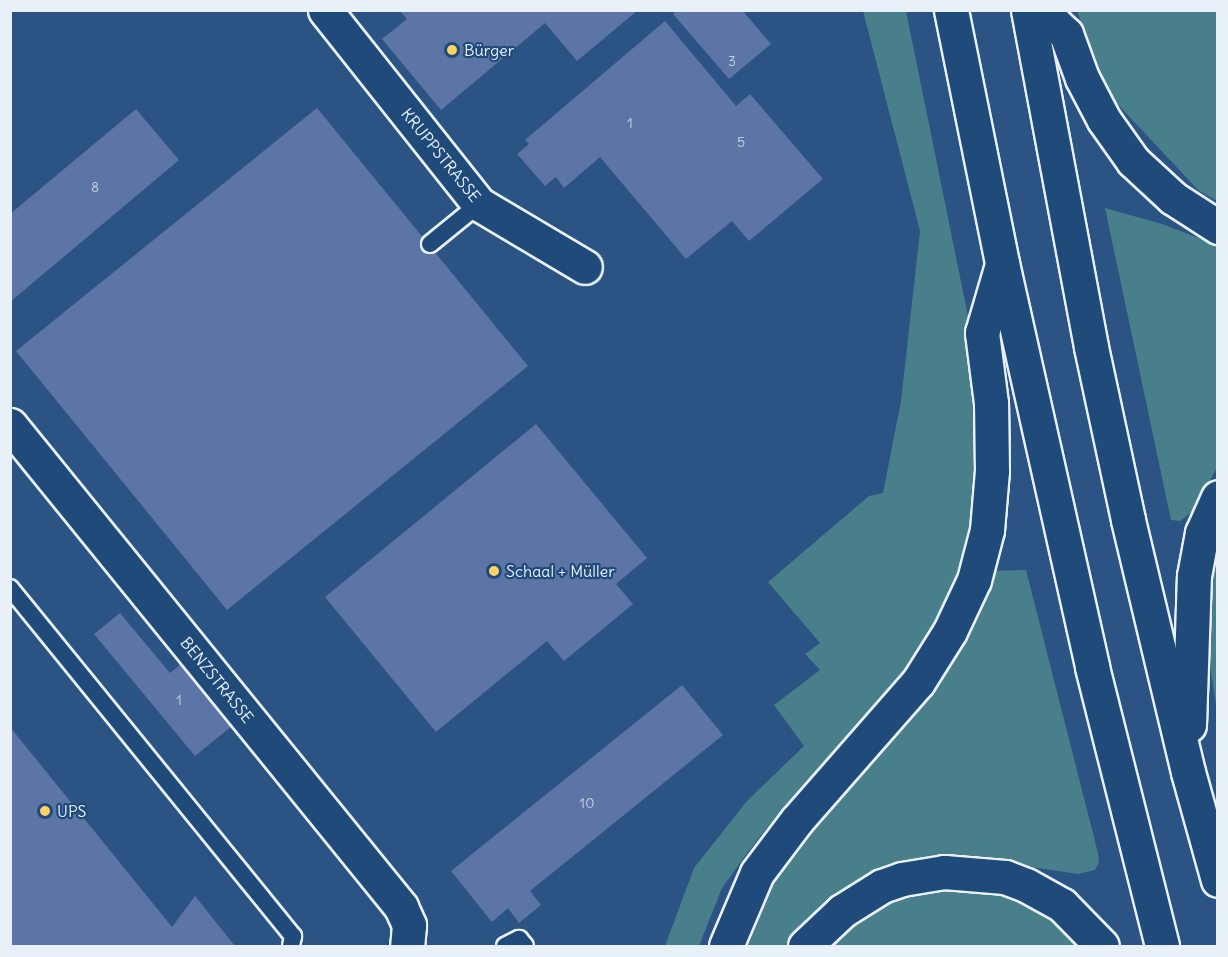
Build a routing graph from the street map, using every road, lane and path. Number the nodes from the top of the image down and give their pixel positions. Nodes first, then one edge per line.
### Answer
1 (325, 10) edge
2 (951, 10) edge
3 (1028, 10) edge
4 (1041, 10) edge
5 (479, 204) junction
6 (1218, 227) edge
7 (430, 244) dead end
8 (1002, 263) junction
9 (585, 267) dead end
10 (10, 425) edge
11 (1218, 497) edge
12 (10, 588) edge
13 (1188, 772) junction
14 (1218, 880) edge
15 (414, 945) edge
16 (291, 946) edge
17 (505, 946) edge
18 (525, 946) edge
19 (726, 946) edge
20 (805, 946) edge
21 (1102, 946) edge
22 (1162, 946) edge

1 - 5 main road, KRUPPSTRASSE
2 - 8 main road
3 - 13 main road
4 - 6 main road
5 - 7 lane
5 - 9 main road, KRUPPSTRASSE
8 - 19 main road
8 - 22 main road
10 - 15 main road, BENZSTRASSE
11 - 13 main road
12 - 16 lane
13 - 14 main road
17 - 18 lane
20 - 21 main road

